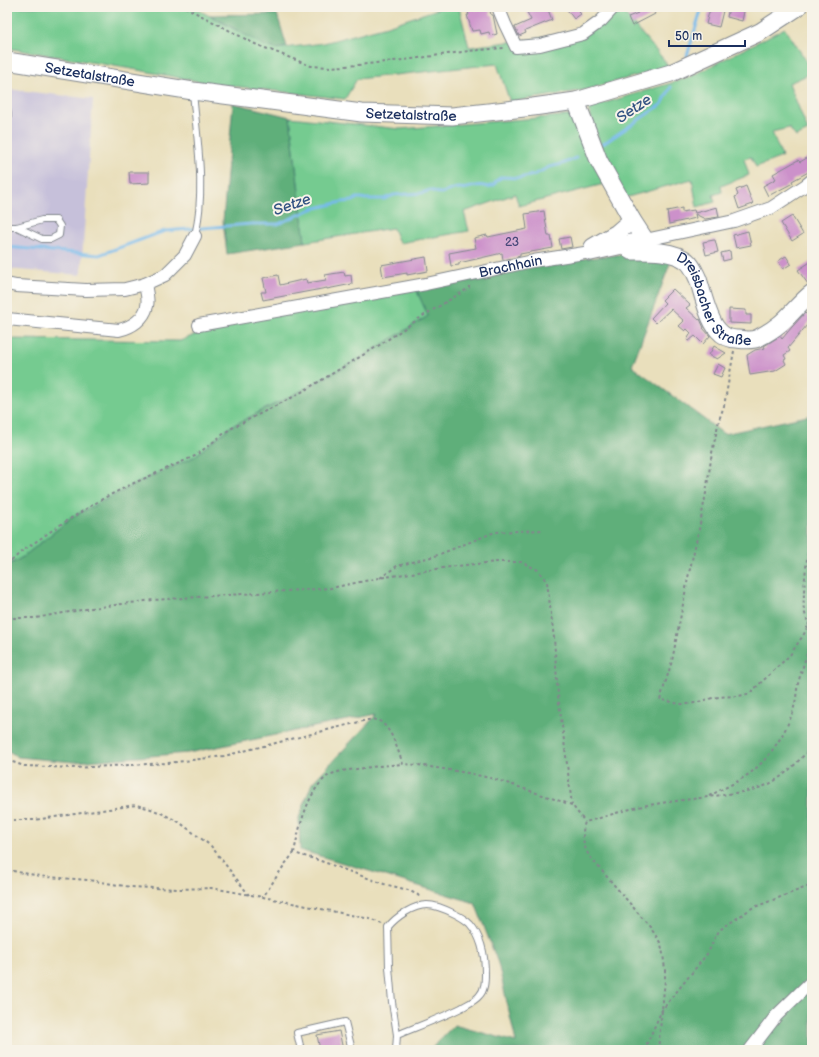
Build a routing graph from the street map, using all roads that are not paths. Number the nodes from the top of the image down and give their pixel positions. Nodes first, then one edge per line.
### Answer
1 (498, 7) edge
2 (614, 7) edge
3 (798, 7) edge
4 (7, 61) edge
5 (193, 90) junction
6 (576, 100) junction
7 (7, 110) edge
8 (7, 165) edge
9 (812, 180) edge
10 (632, 220) junction
11 (7, 227) edge
12 (16, 227) junction
13 (196, 236) joint
14 (645, 240) junction
15 (627, 245) junction
16 (591, 252) junction
17 (7, 284) edge
18 (145, 284) junction
19 (812, 293) edge
20 (7, 319) edge
21 (199, 325) dead end
22 (812, 981) edge
23 (397, 1035) junction
24 (301, 1050) edge
25 (352, 1050) edge
26 (396, 1050) edge
27 (750, 1050) edge

1 - 2 street
3 - 6 street, Setzetalstraße
4 - 5 street, Setzetalstraße
5 - 6 street, Setzetalstraße
5 - 13 lane
6 - 10 street
7 - 8 lane
9 - 14 street, Brachhain
10 - 14 street
10 - 16 street
11 - 12 lane
12 - 12 lane
13 - 18 street
14 - 15 street, Brachhain
15 - 16 street, Brachhain
15 - 19 street, Dreisbacher Straße
16 - 21 street, Brachhain
17 - 18 street
18 - 20 street
22 - 27 street
23 - 23 lane
23 - 26 lane
24 - 25 lane

